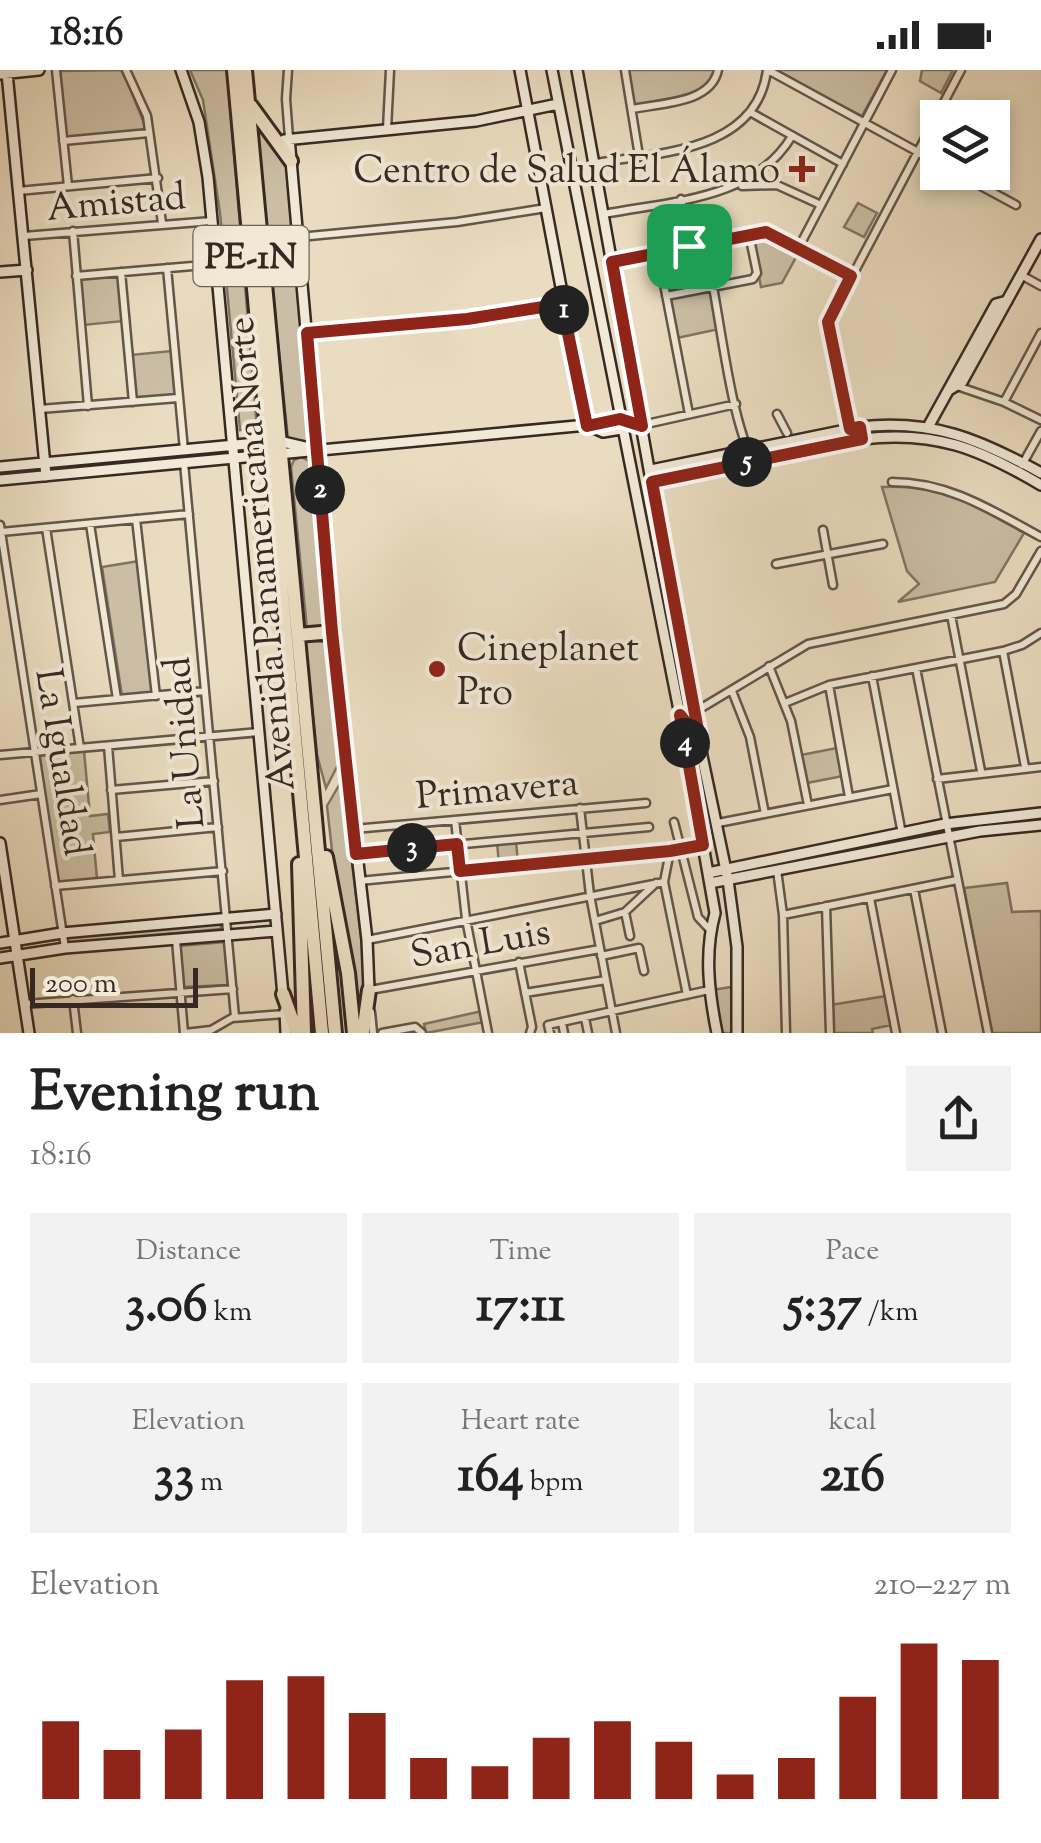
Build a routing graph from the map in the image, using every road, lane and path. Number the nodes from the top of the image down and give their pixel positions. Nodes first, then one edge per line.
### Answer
1 (39, 70) edge
2 (56, 70) edge
3 (126, 70) edge
4 (180, 70) edge
5 (234, 70) edge
6 (245, 70) edge
7 (288, 70) edge
8 (390, 70) edge
9 (520, 70) edge
10 (552, 70) edge
11 (577, 70) edge
12 (624, 70) edge
13 (718, 70) edge
14 (768, 70) edge
15 (892, 70) edge
16 (960, 70) edge
17 (4, 74) edge
18 (248, 100) junction
19 (558, 104) junction
20 (632, 108) junction
21 (528, 112) junction
22 (750, 112) junction
23 (864, 123) junction
24 (387, 131) junction
25 (150, 133) junction
26 (792, 136) junction
27 (284, 140) junction
28 (64, 142) junction
29 (917, 152) junction
30 (920, 154) edge
31 (639, 156) junction
32 (291, 161) joint
33 (595, 163) junction
34 (772, 164) junction
35 (843, 164) junction
36 (158, 178) junction
37 (777, 185) junction
38 (68, 186) junction
39 (729, 188) junction
40 (989, 190) edge
41 (18, 191) junction
42 (681, 199) junction
43 (1016, 205) dead end
44 (821, 206) junction
45 (546, 208) junction
46 (604, 214) junction
47 (212, 220) junction
48 (162, 223) junction
49 (73, 231) junction
50 (749, 234) junction
51 (24, 236) junction
52 (299, 237) junction
53 (1041, 239) edge
54 (689, 246) junction
55 (799, 248) junction
56 (658, 252) junction
57 (612, 262) junction
58 (216, 264) junction
59 (167, 268) junction
60 (28, 270) junction
61 (0, 272) edge
62 (121, 272) junction
63 (1021, 275) junction
64 (76, 276) junction
65 (851, 276) junction
66 (714, 286) junction
67 (1041, 286) edge
68 (666, 296) junction
69 (562, 304) junction
70 (307, 333) junction
71 (1041, 333) edge
72 (953, 388) junction
73 (178, 398) junction
74 (133, 402) junction
75 (1004, 402) junction
76 (736, 404) junction
77 (88, 406) junction
78 (40, 410) junction
79 (690, 414) junction
80 (777, 414) dead end
81 (1041, 420) edge
82 (619, 423) junction
83 (587, 426) junction
84 (642, 426) junction
85 (928, 427) junction
86 (855, 428) junction
87 (1041, 430) edge
88 (786, 433) dead end
89 (862, 439) junction
90 (234, 445) junction
91 (274, 449) junction
92 (184, 450) junction
93 (316, 450) junction
94 (747, 450) junction
95 (236, 459) junction
96 (692, 461) junction
97 (753, 461) junction
98 (45, 462) junction
99 (184, 463) junction
100 (0, 466) edge
101 (1021, 468) junction
102 (651, 470) junction
103 (694, 473) junction
104 (1041, 473) edge
105 (46, 476) junction
106 (0, 480) edge
107 (652, 482) junction
108 (892, 482) dead end
109 (1041, 485) edge
110 (189, 514) junction
111 (136, 520) junction
112 (90, 524) junction
113 (46, 528) junction
114 (0, 529) edge
115 (824, 530) dead end
116 (1041, 537) edge
117 (883, 544) dead end
118 (1041, 551) edge
119 (827, 554) junction
120 (776, 564) dead end
121 (832, 585) dead end
122 (951, 616) junction
123 (332, 632) junction
124 (1041, 633) edge
125 (298, 635) junction
126 (1002, 651) junction
127 (960, 660) junction
128 (769, 666) junction
129 (916, 668) junction
130 (872, 676) junction
131 (829, 685) junction
132 (206, 691) junction
133 (732, 691) junction
134 (156, 696) junction
135 (117, 698) junction
136 (74, 703) junction
137 (785, 703) junction
138 (693, 713) junction
139 (680, 715) junction
140 (260, 732) junction
141 (210, 736) junction
142 (700, 741) junction
143 (108, 746) junction
144 (80, 748) junction
145 (34, 750) junction
146 (0, 755) edge
147 (1041, 767) edge
148 (1025, 768) junction
149 (982, 771) junction
150 (937, 779) junction
151 (214, 781) junction
152 (893, 789) junction
153 (112, 790) junction
154 (41, 794) junction
155 (850, 797) junction
156 (0, 800) edge
157 (646, 802) dead end
158 (808, 805) junction
159 (580, 808) junction
160 (765, 814) junction
161 (1041, 814) edge
162 (455, 820) junction
163 (674, 822) dead end
164 (718, 823) junction
165 (946, 824) junction
166 (1041, 825) edge
167 (218, 827) junction
168 (649, 827) dead end
169 (309, 829) junction
170 (353, 829) junction
171 (583, 833) junction
172 (902, 834) junction
173 (948, 836) junction
174 (116, 837) junction
175 (457, 844) junction
176 (0, 845) edge
177 (703, 845) junction
178 (680, 850) junction
179 (670, 851) junction
180 (356, 854) junction
181 (584, 859) junction
182 (777, 870) junction
183 (223, 871) junction
184 (460, 871) junction
185 (727, 874) junction
186 (709, 878) junction
187 (119, 880) junction
188 (958, 880) junction
189 (359, 881) junction
190 (660, 882) junction
191 (55, 886) junction
192 (914, 889) junction
193 (4, 891) edge
194 (590, 895) junction
195 (870, 898) junction
196 (826, 906) junction
197 (624, 912) junction
198 (276, 914) junction
199 (782, 915) junction
200 (227, 919) junction
201 (466, 919) junction
202 (595, 921) junction
203 (710, 930) junction
204 (278, 931) junction
205 (62, 932) junction
206 (228, 935) junction
207 (630, 936) dead end
208 (176, 939) junction
209 (15, 940) junction
210 (367, 940) junction
211 (0, 942) edge
212 (65, 948) junction
213 (601, 953) junction
214 (18, 955) junction
215 (0, 958) edge
216 (520, 962) junction
217 (477, 969) junction
218 (644, 971) dead end
219 (606, 980) junction
220 (233, 989) junction
221 (369, 990) junction
222 (709, 990) junction
223 (180, 992) junction
224 (283, 994) junction
225 (525, 994) junction
226 (687, 995) junction
227 (73, 998) junction
228 (24, 1004) junction
229 (612, 1012) junction
230 (285, 1014) junction
231 (235, 1017) junction
232 (585, 1018) junction
233 (562, 1023) junction
234 (549, 1029) edge
235 (202, 1032) edge
236 (29, 1033) edge
237 (78, 1033) edge
238 (184, 1033) edge
239 (286, 1033) edge
240 (301, 1033) edge
241 (322, 1033) edge
242 (336, 1033) edge
243 (354, 1033) edge
244 (362, 1033) edge
245 (373, 1033) edge
246 (382, 1033) edge
247 (422, 1033) edge
248 (488, 1033) edge
249 (530, 1033) edge
250 (564, 1033) edge
251 (588, 1033) edge
252 (616, 1033) edge
253 (717, 1033) edge
254 (738, 1033) edge
255 (786, 1033) edge
256 (830, 1033) edge
257 (896, 1033) edge
258 (942, 1033) edge
259 (988, 1033) edge

1 - 17 main road
2 - 28 street
3 - 25 street
4 - 47 main road
5 - 91 highway, Avenida Panamericana Norte / PE-1N
6 - 18 highway, Avenida Panamericana Norte / PE-1N
7 - 27 street
8 - 24 street
9 - 21 main road
10 - 19 main road
11 - 33 main road
12 - 20 street
13 - 20 street
14 - 22 street
14 - 23 street
15 - 23 street
16 - 29 street
17 - 41 main road
18 - 27 highway
18 - 91 highway, Avenida Panamericana Norte / PE-1N
19 - 21 main road
19 - 82 main road
20 - 31 street
21 - 24 main road
21 - 45 main road
22 - 26 street
22 - 31 street
23 - 29 street
23 - 35 street
24 - 27 main road
25 - 28 street
25 - 36 street
26 - 34 street
26 - 35 street
27 - 32 highway
28 - 38 street
29 - 30 street
29 - 65 street
31 - 33 street
32 - 52 main road
33 - 46 main road
34 - 37 street
34 - 39 street
35 - 44 street
36 - 38 street
36 - 48 street
37 - 39 street
37 - 44 street
38 - 41 street
39 - 42 street
40 - 43 street
41 - 51 main road
42 - 46 street
42 - 54 street
44 - 55 street
45 - 52 street
45 - 69 main road
46 - 57 main road
47 - 48 street, Amistad
47 - 58 main road
48 - 49 street, Amistad
49 - 51 street, Amistad
49 - 64 street
50 - 54 street
50 - 55 street
50 - 66 street
51 - 60 main road
52 - 70 main road
53 - 63 main road
54 - 56 street
55 - 65 street
56 - 57 street
56 - 68 street
57 - 84 main road
58 - 59 street
58 - 90 main road
59 - 62 street
59 - 73 street
60 - 61 main road
60 - 78 main road
62 - 64 street
62 - 74 street
63 - 67 street
63 - 72 main road
64 - 77 street
65 - 86 street
66 - 68 street
66 - 76 street
68 - 79 street
69 - 70 street
69 - 83 main road
70 - 93 main road
71 - 75 street
72 - 75 street
72 - 85 main road
73 - 74 street
73 - 92 street
74 - 77 street
75 - 81 street
76 - 79 street
76 - 94 street
77 - 78 street
78 - 98 main road
79 - 84 street
80 - 88 street
82 - 83 main road
82 - 84 main road
82 - 139 main road
83 - 93 main road
84 - 102 main road
85 - 86 main road
85 - 101 main road
86 - 89 main road
86 - 94 main road
87 - 101 street
89 - 97 main road
89 - 101 main road
90 - 91 main road
90 - 92 main road
90 - 95 main road
91 - 93 main road
91 - 95 main road
91 - 125 highway, Avenida Panamericana Norte / PE-1N
91 - 169 highway, Avenida Panamericana Norte / PE-1N
92 - 98 main road
93 - 123 main road
94 - 96 main road
94 - 97 street
95 - 99 main road
95 - 140 main road
96 - 102 main road
96 - 103 main road
97 - 103 main road
98 - 100 main road
98 - 105 main road
99 - 105 main road
99 - 110 street, La Unidad
101 - 104 main road
101 - 109 main road
102 - 107 main road
103 - 107 main road
105 - 106 main road
107 - 138 main road
108 - 116 street
110 - 111 street
110 - 132 street, La Unidad
111 - 112 street
111 - 134 street
112 - 113 street
112 - 135 street
113 - 114 street
113 - 136 street
114 - 145 street, La Igualdad
115 - 119 street
117 - 119 street
118 - 122 street
119 - 120 street
119 - 121 street
122 - 127 street
122 - 128 street
123 - 125 highway
123 - 170 main road
124 - 126 street
125 - 169 highway, Avenida Panamericana Norte / PE-1N
126 - 127 street
126 - 148 street
127 - 129 street
127 - 149 street
128 - 133 street
128 - 137 street
129 - 130 street
129 - 150 street
130 - 131 street
130 - 152 street
131 - 137 street
131 - 155 street
132 - 134 street
132 - 141 street, La Unidad
133 - 138 street
133 - 160 street
134 - 135 street
135 - 136 street
136 - 144 street
137 - 158 street
138 - 142 main road
139 - 142 main road
139 - 177 main road
140 - 141 street
140 - 198 main road
141 - 143 street
141 - 151 street, La Unidad
142 - 164 main road
143 - 144 street
143 - 153 street
144 - 145 street
145 - 146 street
145 - 154 street, La Igualdad
147 - 148 street
148 - 149 street
149 - 150 street
150 - 165 street
151 - 153 street
151 - 167 street, La Unidad
152 - 155 street
152 - 172 street
153 - 174 street
154 - 156 street
154 - 191 street, La Igualdad
155 - 158 street
157 - 159 street, Primavera
158 - 160 street
159 - 162 street, Primavera
159 - 171 street
160 - 164 street
161 - 165 main road
162 - 170 street, Primavera
162 - 175 street
163 - 178 street
164 - 185 main road
165 - 172 main road
165 - 173 street
166 - 173 main road
167 - 174 street
167 - 183 street, La Unidad
168 - 171 street
169 - 240 highway
169 - 241 highway, Avenida Panamericana Norte / PE-1N
169 - 242 highway, Avenida Panamericana Norte / PE-1N
169 - 243 highway
170 - 180 main road
171 - 175 street
171 - 181 street
172 - 185 main road
173 - 182 main road
173 - 188 street
174 - 187 street
175 - 180 street
175 - 184 street
176 - 193 main road
177 - 178 street
177 - 186 main road
178 - 179 street
178 - 203 street
179 - 181 street
179 - 190 street
180 - 189 main road
181 - 184 street
181 - 194 street
182 - 185 main road
182 - 199 street
183 - 187 street
183 - 200 street, La Unidad
184 - 189 street
184 - 201 street
185 - 186 main road
185 - 254 main road
186 - 203 main road
187 - 191 street
188 - 192 street
188 - 259 street
189 - 210 main road
190 - 194 street
190 - 197 street, San Luis
190 - 226 street
191 - 205 street, La Igualdad
192 - 195 street
192 - 258 street
193 - 209 main road
194 - 201 street
194 - 202 street
195 - 196 street
195 - 257 street
196 - 199 street
196 - 256 street
197 - 202 street, San Luis
197 - 207 street
198 - 200 main road
198 - 204 main road
199 - 255 street
200 - 205 main road
200 - 206 street, La Unidad
201 - 210 street
201 - 217 street
202 - 213 street
203 - 222 main road
204 - 206 main road
204 - 224 main road
205 - 209 main road
205 - 212 street, La Igualdad
206 - 208 main road
206 - 220 street, La Unidad
208 - 212 main road
208 - 223 street
209 - 211 main road
209 - 214 main road
210 - 221 main road
212 - 214 main road
213 - 216 street, San Luis
213 - 218 street, San Luis
213 - 219 street
214 - 215 main road
214 - 228 main road
216 - 217 street, San Luis
216 - 225 street
217 - 221 street, San Luis
217 - 248 street
219 - 225 street
219 - 229 street
220 - 223 street
220 - 231 street, La Unidad
221 - 244 highway
221 - 245 street
222 - 226 street
222 - 253 main road
223 - 227 street
223 - 238 street
224 - 230 main road
224 - 240 highway
225 - 249 street
226 - 229 street
227 - 228 street
227 - 237 street
228 - 236 main road
229 - 232 street
229 - 252 street
230 - 231 street
230 - 239 main road
231 - 235 street
232 - 233 street
232 - 251 street
233 - 234 street
233 - 250 street
235 - 238 street
246 - 247 street

